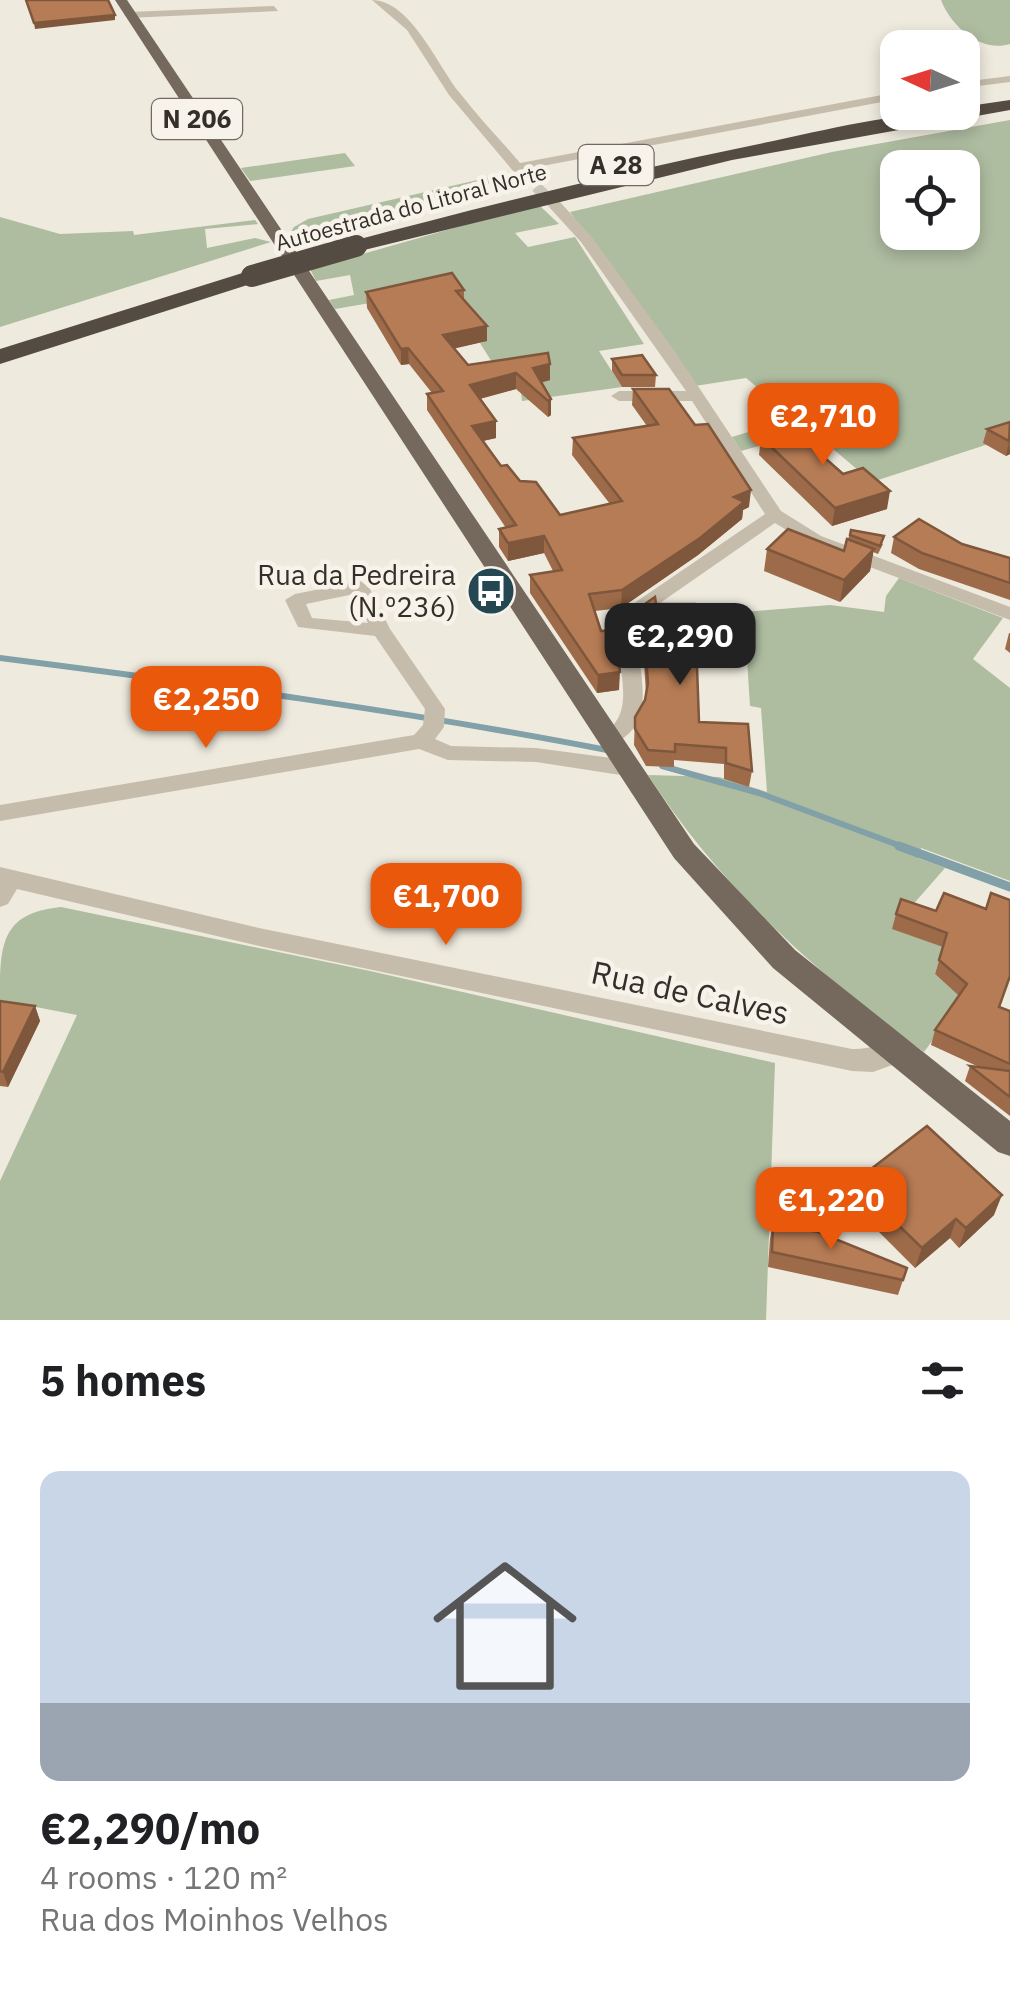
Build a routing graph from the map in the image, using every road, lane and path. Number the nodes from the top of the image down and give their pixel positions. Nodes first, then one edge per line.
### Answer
1 (377, 0) edge
2 (124, 8) edge
3 (274, 10) dead end
4 (1010, 79) edge
5 (980, 83) edge
6 (1010, 92) edge
7 (980, 96) edge
8 (880, 97) edge
9 (1010, 105) edge
10 (980, 109) edge
11 (880, 112) edge
12 (880, 127) edge
13 (555, 206) tunnel mouth
14 (245, 268) junction
15 (0, 337) edge
16 (0, 357) edge
17 (619, 396) dead end
18 (698, 396) junction
19 (775, 515) junction
20 (1010, 614) edge
21 (382, 630) dead end
22 (607, 738) junction
23 (421, 741) junction
24 (627, 768) junction
25 (0, 813) edge
26 (4, 885) edge
27 (897, 1052) junction
28 (1010, 1141) edge

1 - 8 street
2 - 3 street
2 - 22 main road, N 206
4 - 5 street
6 - 7 highway
9 - 10 highway, Autoestrada do Litoral Norte / A 28
11 - 14 highway, Autoestrada do Litoral Norte / A 28
12 - 14 highway, Autoestrada do Litoral Norte / A 28, bridge
13 - 18 street
14 - 15 highway, Autoestrada do Litoral Norte / A 28
14 - 16 highway, Autoestrada do Litoral Norte / A 28
17 - 18 street
18 - 19 street
19 - 20 street
19 - 22 street
21 - 23 street
22 - 24 main road
23 - 24 street
23 - 25 street
24 - 27 main road
26 - 27 street, Rua de Calves
27 - 28 main road

